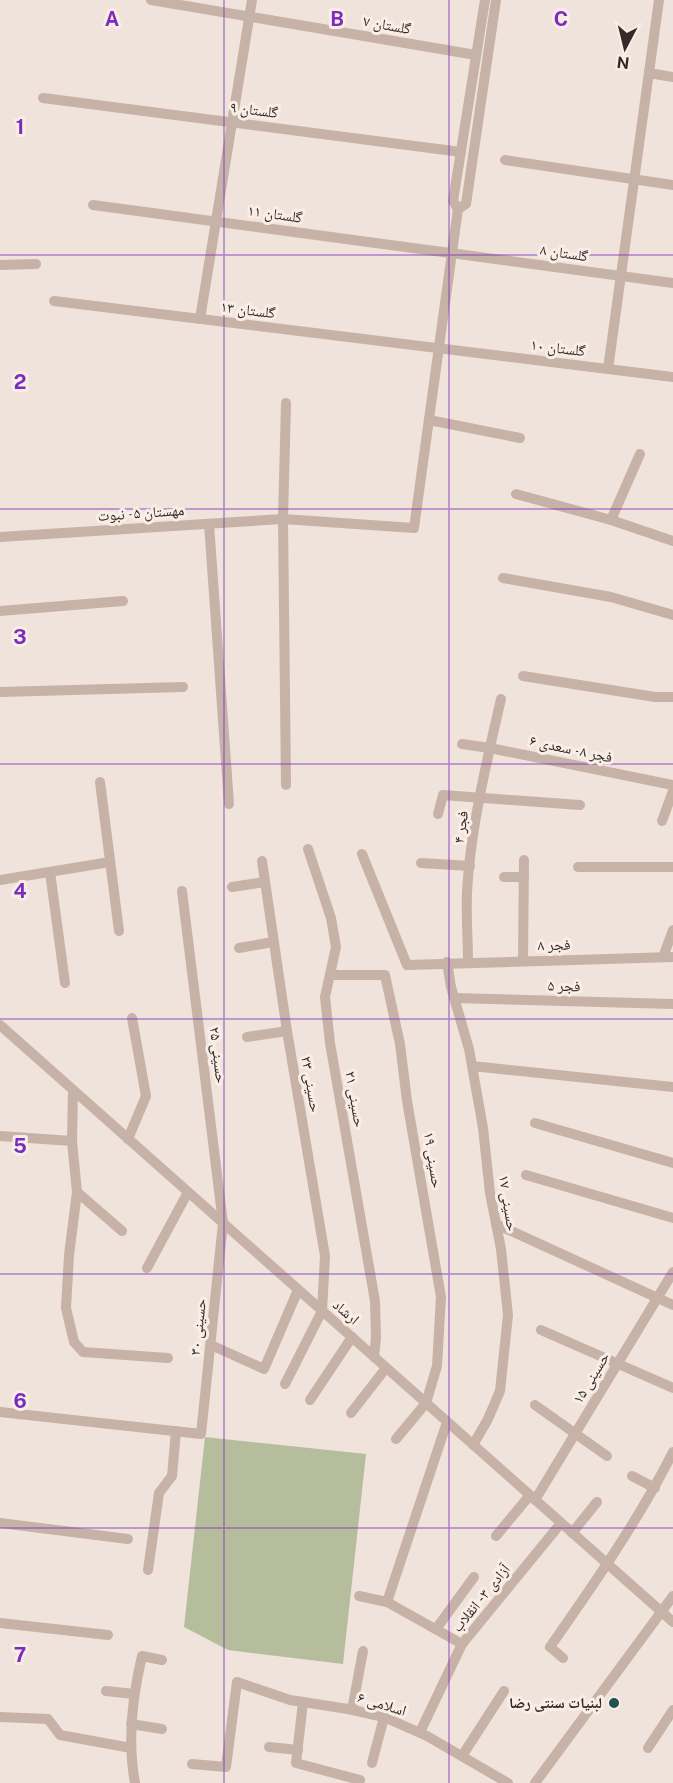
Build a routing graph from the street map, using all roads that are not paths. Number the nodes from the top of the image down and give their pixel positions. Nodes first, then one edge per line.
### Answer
1 (151, 0) edge
2 (252, 0) edge
3 (485, 0) edge
4 (495, 0) edge
5 (659, 0) edge
6 (250, 17) junction
7 (476, 55) junction
8 (649, 73) junction
9 (673, 77) edge
10 (43, 98) dead end
11 (232, 123) junction
12 (460, 152) junction
13 (505, 159) dead end
14 (634, 179) junction
15 (673, 185) edge
16 (93, 205) dead end
17 (458, 209) junction
18 (216, 221) junction
19 (452, 253) junction
20 (36, 264) dead end
21 (0, 265) edge
22 (621, 276) junction
23 (673, 283) edge
24 (54, 301) dead end
25 (200, 319) junction
26 (439, 348) junction
27 (608, 369) junction
28 (673, 377) edge
29 (286, 403) dead end
30 (429, 420) junction
31 (520, 438) dead end
32 (640, 454) dead end
33 (516, 494) dead end
34 (283, 519) junction
35 (611, 520) junction
36 (208, 524) junction
37 (0, 537) edge
38 (673, 541) edge
39 (503, 578) dead end
40 (123, 602) dead end
41 (0, 611) edge
42 (673, 615) edge
43 (523, 675) dead end
44 (183, 687) dead end
45 (0, 692) edge
46 (673, 698) edge
47 (501, 699) dead end
48 (462, 744) dead end
49 (490, 748) junction
50 (100, 782) dead end
51 (286, 785) dead end
52 (673, 785) edge
53 (673, 791) edge
54 (480, 796) junction
55 (230, 804) dead end
56 (580, 805) dead end
57 (438, 814) dead end
58 (662, 821) dead end
59 (308, 849) dead end
60 (362, 854) dead end
61 (262, 861) dead end
62 (524, 861) dead end
63 (110, 862) junction
64 (422, 863) dead end
65 (470, 866) junction
66 (578, 867) dead end
67 (673, 867) edge
68 (50, 872) junction
69 (504, 877) dead end
70 (524, 878) junction
71 (0, 880) edge
72 (265, 882) junction
73 (232, 887) dead end
74 (182, 891) dead end
75 (673, 930) edge
76 (119, 931) dead end
77 (273, 942) junction
78 (239, 948) dead end
79 (668, 957) edge
80 (523, 960) junction
81 (447, 962) junction
82 (468, 962) junction
83 (331, 975) junction
84 (65, 983) dead end
85 (454, 998) junction
86 (673, 1004) edge
87 (132, 1018) dead end
88 (0, 1025) edge
89 (287, 1031) junction
90 (247, 1037) dead end
91 (472, 1066) junction
92 (673, 1086) edge
93 (73, 1090) junction
94 (535, 1123) dead end
95 (0, 1136) edge
96 (128, 1139) junction
97 (72, 1141) junction
98 (673, 1163) edge
99 (526, 1175) dead end
100 (77, 1192) junction
101 (188, 1192) junction
102 (673, 1218) edge
103 (223, 1223) junction
104 (496, 1224) junction
105 (123, 1231) dead end
106 (147, 1268) dead end
107 (673, 1272) edge
108 (298, 1290) junction
109 (658, 1298) junction
110 (673, 1305) edge
111 (322, 1311) junction
112 (541, 1330) dead end
113 (352, 1337) junction
114 (211, 1345) junction
115 (374, 1357) junction
116 (168, 1358) dead end
117 (617, 1364) junction
118 (386, 1368) junction
119 (285, 1384) dead end
120 (673, 1388) edge
121 (310, 1400) dead end
122 (426, 1403) junction
123 (535, 1405) dead end
124 (0, 1412) edge
125 (351, 1413) dead end
126 (447, 1422) junction
127 (176, 1431) junction
128 (575, 1433) junction
129 (396, 1439) dead end
130 (473, 1445) junction
131 (673, 1452) edge
132 (607, 1456) dead end
133 (632, 1476) dead end
134 (655, 1488) junction
135 (532, 1497) junction
136 (597, 1502) dead end
137 (0, 1523) edge
138 (561, 1523) junction
139 (572, 1533) junction
140 (496, 1536) dead end
141 (128, 1539) dead end
142 (608, 1564) junction
143 (148, 1570) dead end
144 (474, 1577) dead end
145 (359, 1596) dead end
146 (673, 1596) edge
147 (387, 1602) junction
148 (661, 1612) junction
149 (673, 1622) edge
150 (0, 1623) edge
151 (436, 1629) junction
152 (108, 1635) dead end
153 (462, 1644) junction
154 (363, 1651) dead end
155 (564, 1658) dead end
156 (162, 1660) dead end
157 (106, 1691) dead end
158 (504, 1691) dead end
159 (134, 1694) junction
160 (303, 1702) junction
161 (352, 1710) junction
162 (673, 1710) edge
163 (384, 1717) junction
164 (0, 1718) edge
165 (130, 1724) junction
166 (162, 1729) dead end
167 (420, 1732) junction
168 (269, 1747) dead end
169 (131, 1748) junction
170 (648, 1748) dead end
171 (298, 1750) junction
172 (462, 1756) junction
173 (372, 1763) dead end
174 (192, 1764) dead end
175 (360, 1780) dead end
176 (135, 1783) edge
177 (508, 1783) edge
178 (535, 1783) edge

1 - 6 street, گلستان ۷
2 - 6 street
3 - 7 street
4 - 17 street
5 - 8 street
6 - 7 street, گلستان ۷
6 - 11 street
7 - 12 street
8 - 9 street
8 - 14 street
10 - 11 street, گلستان ۹
11 - 12 street, گلستان ۹
11 - 18 street
12 - 17 street
13 - 14 street
14 - 15 street
14 - 22 street
16 - 18 street, گلستان ۱۱
17 - 19 street
18 - 19 street, گلستان ۱۱
18 - 25 street
19 - 22 street, گلستان ۸
19 - 26 street
20 - 21 street
22 - 23 street, گلستان ۸
22 - 27 street
24 - 25 street, گلستان ۱۳
25 - 26 street, گلستان ۱۳
26 - 27 street, گلستان ۱۰
26 - 30 street
27 - 28 street, گلستان ۱۰
29 - 34 street
30 - 31 street
30 - 34 street, مهستان ۵ - نبوت
32 - 35 street
33 - 35 street
34 - 36 street, مهستان ۵ - نبوت
34 - 51 street
35 - 38 street
36 - 37 street, مهستان ۵ - نبوت
36 - 55 street
39 - 42 street
40 - 41 street
43 - 46 street
44 - 45 street
47 - 49 street, فجر ۴
48 - 49 street, فجر ۸ - سعدی ۶
49 - 52 street, فجر ۸ - سعدی ۶
49 - 54 street, فجر ۴
50 - 63 street
53 - 58 street
54 - 56 street
54 - 57 street
54 - 65 street, فجر ۴
59 - 83 street, حسینی ۲۱
60 - 81 street, فجر ۸
61 - 72 street, حسینی ۲۳
62 - 70 street
63 - 68 street
63 - 76 street
64 - 65 street
65 - 82 street, فجر ۴
66 - 67 street
68 - 71 street
68 - 84 street
69 - 70 street
70 - 80 street
72 - 73 street
72 - 77 street, حسینی ۲۳
74 - 103 street, حسینی ۲۵
75 - 79 street
77 - 78 street
77 - 89 street, حسینی ۲۳
79 - 80 street, فجر ۸
80 - 82 street, فجر ۸
81 - 82 street, فجر ۸
81 - 85 street, حسینی ۱۷
83 - 115 street, حسینی ۲۱
83 - 122 street, حسینی ۱۹
85 - 86 street, فجر ۵
85 - 91 street, حسینی ۱۷
87 - 96 street
88 - 93 street, ارشاد
89 - 90 street
89 - 111 street, حسینی ۲۳
91 - 92 street
91 - 104 street, حسینی ۱۷
93 - 96 street, ارشاد
93 - 97 street
94 - 98 street
95 - 97 street
96 - 101 street, ارشاد
97 - 100 street
99 - 102 street
100 - 105 street
100 - 116 street
101 - 103 street, ارشاد
101 - 106 street
103 - 108 street, ارشاد
103 - 114 street, حسینی ۳۰
104 - 109 street
104 - 130 street, حسینی ۱۷
107 - 109 street, حسینی ۱۵
108 - 111 street, ارشاد
108 - 114 street
109 - 110 street
109 - 117 street, حسینی ۱۵
111 - 113 street, ارشاد
111 - 119 street
112 - 117 street
113 - 115 street, ارشاد
113 - 121 street
114 - 127 street, حسینی ۳۰
115 - 118 street, ارشاد
117 - 120 street
117 - 128 street, حسینی ۱۵
118 - 122 street, ارشاد
118 - 125 street
122 - 126 street, ارشاد
122 - 129 street
123 - 128 street
124 - 127 street
126 - 130 street, ارشاد
126 - 147 street
127 - 143 street
128 - 132 street
128 - 135 street, حسینی ۱۵
130 - 135 street, ارشاد
131 - 134 street
133 - 134 street
134 - 142 street
135 - 138 street, ارشاد
135 - 140 street, حسینی ۱۵
136 - 139 street
137 - 141 street
138 - 139 street, ارشاد
138 - 153 street, آزادی ۳ - انقلاب
139 - 142 street, ارشاد
142 - 148 street, ارشاد
142 - 155 street
144 - 151 street
145 - 147 street
146 - 148 street
147 - 151 street
148 - 149 street, ارشاد
148 - 178 street
150 - 152 street
151 - 153 street
153 - 167 street, آزادی ۳ - انقلاب
154 - 161 street
156 - 159 street
157 - 159 street
158 - 172 street
159 - 165 street
160 - 161 street, اسلامی ۶
160 - 171 street
160 - 174 street, اسلامی ۶
161 - 163 street, اسلامی ۶
162 - 170 street
163 - 167 street, اسلامی ۶
163 - 173 street
164 - 169 street
165 - 166 street
165 - 169 street
167 - 172 street, اسلامی ۶
168 - 171 street
169 - 176 street
171 - 175 street
172 - 177 street, اسلامی ۶

